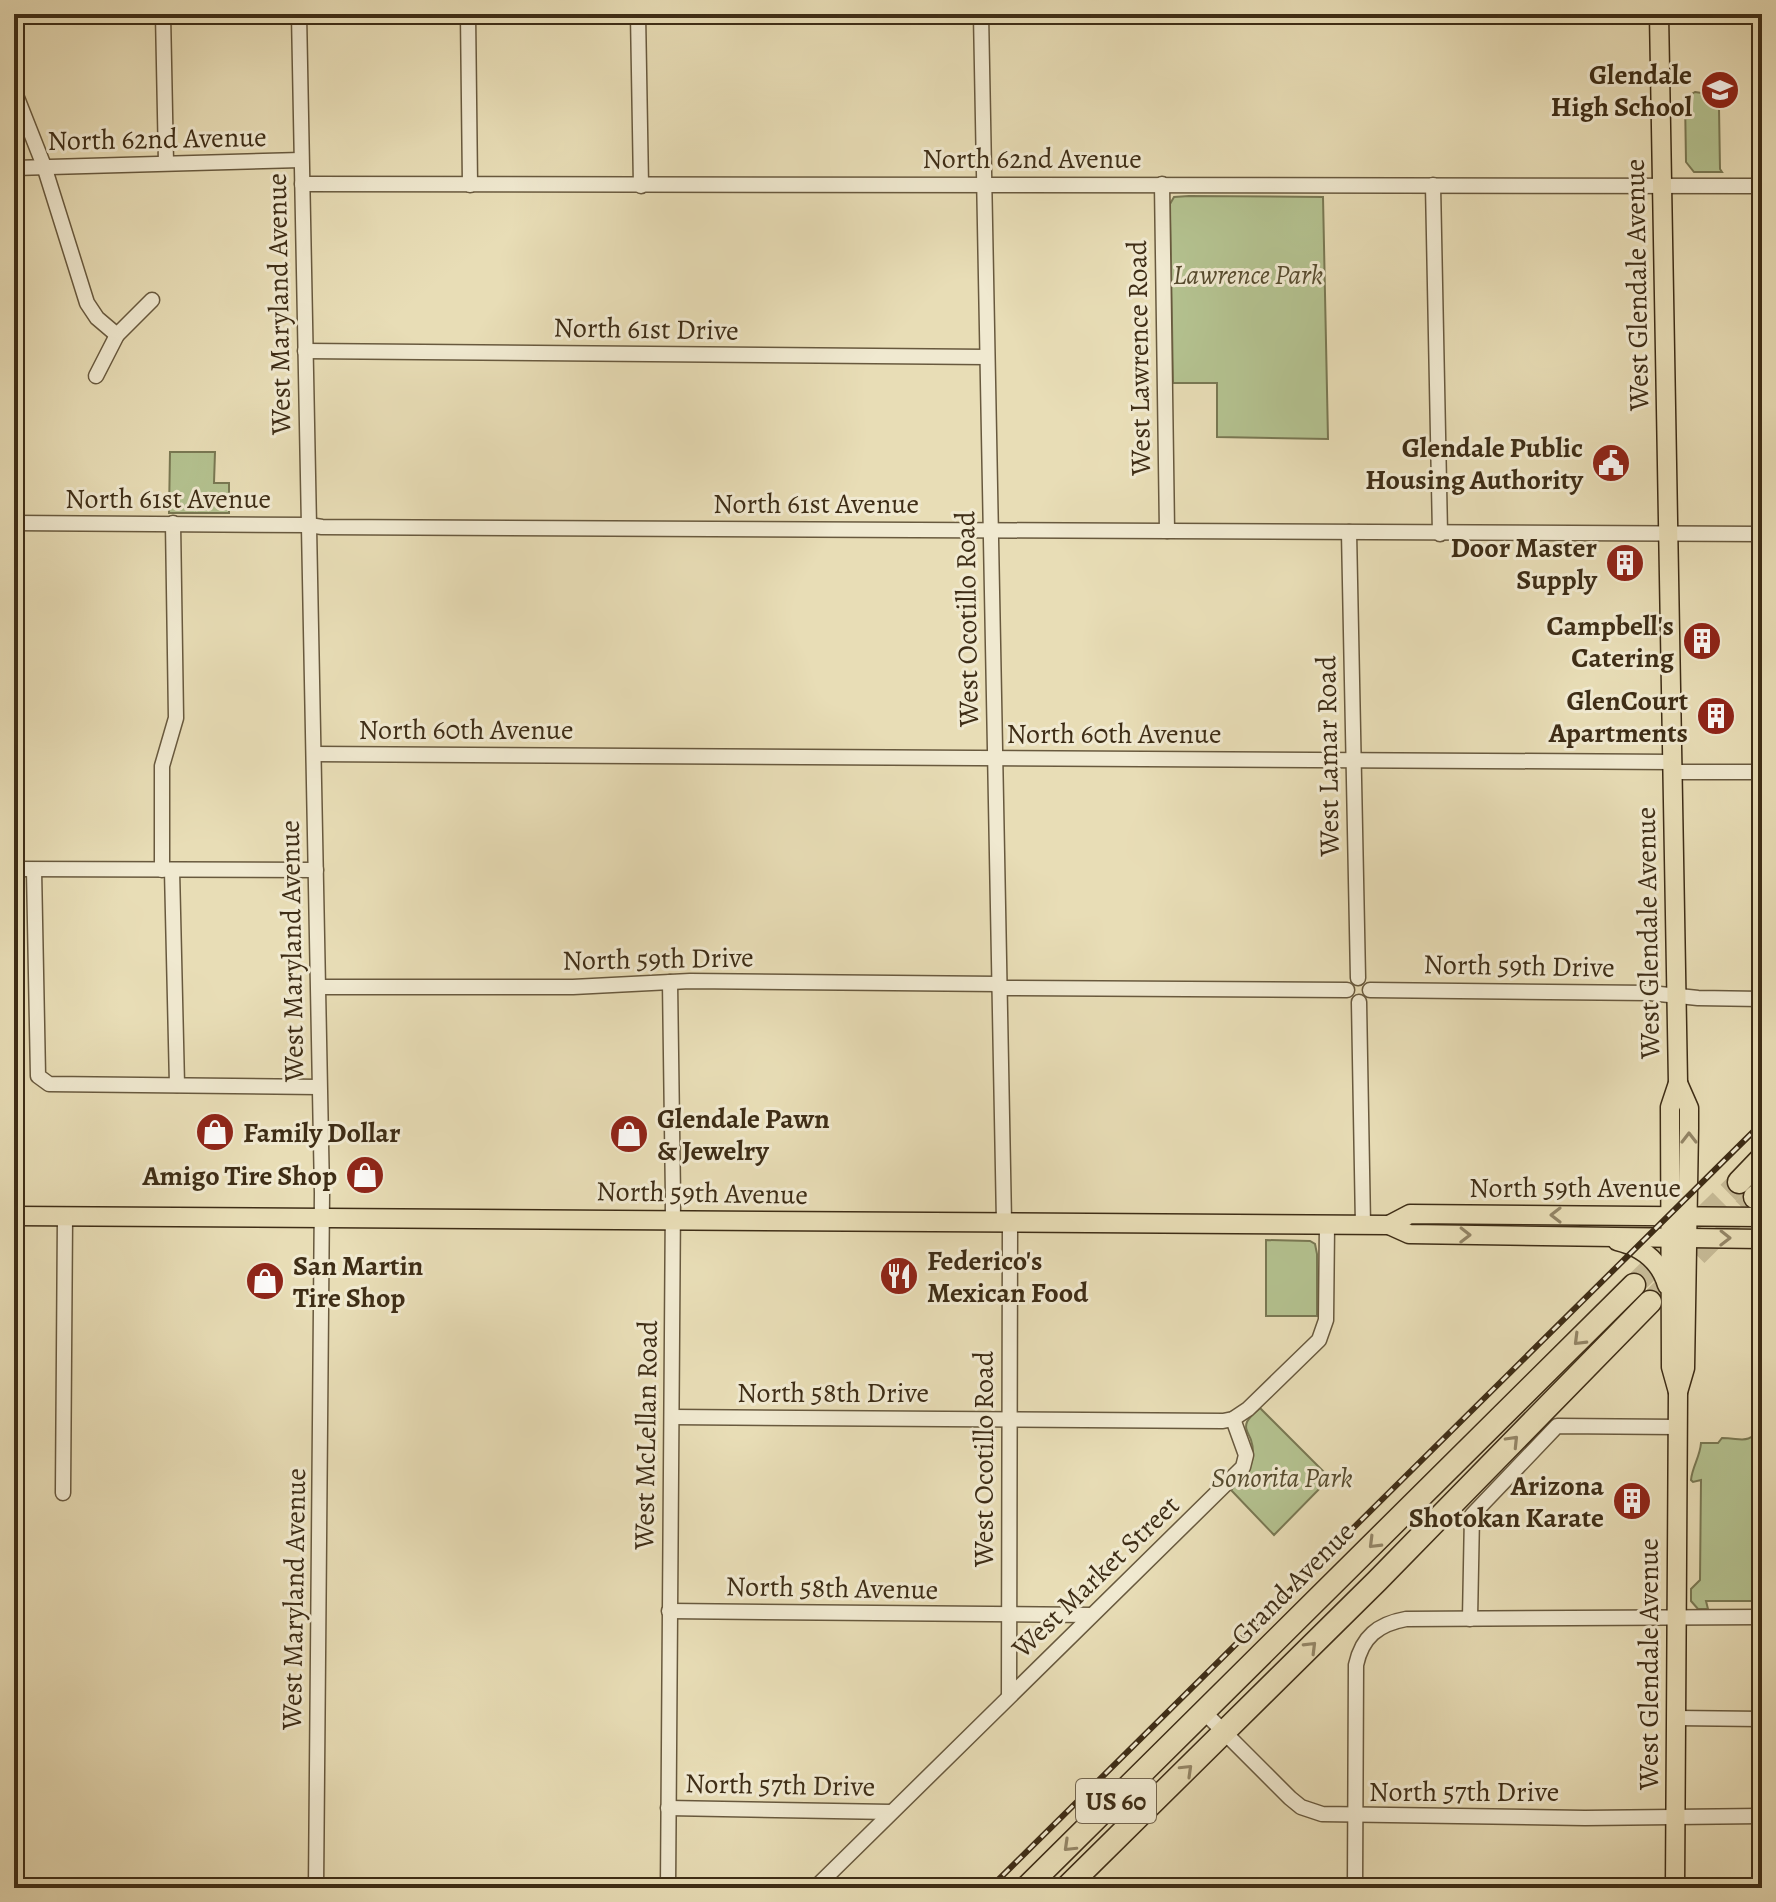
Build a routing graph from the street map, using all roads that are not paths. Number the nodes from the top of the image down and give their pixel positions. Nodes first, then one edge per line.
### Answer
1 (163, 14) edge
2 (299, 14) edge
3 (468, 14) edge
4 (638, 14) edge
5 (981, 14) edge
6 (1659, 14) edge
7 (14, 90) edge
8 (301, 160) junction
9 (166, 163) junction
10 (44, 166) junction
11 (14, 168) edge
12 (984, 183) junction
13 (302, 184) junction
14 (1162, 184) junction
15 (470, 185) junction
16 (1433, 185) junction
17 (641, 186) junction
18 (1662, 186) junction
19 (1762, 186) edge
20 (152, 300) dead end
21 (117, 335) junction
22 (305, 351) junction
23 (987, 357) junction
24 (96, 376) dead end
25 (14, 523) edge
26 (173, 523) junction
27 (309, 525) junction
28 (991, 530) junction
29 (1167, 531) junction
30 (1349, 532) junction
31 (1440, 534) junction
32 (1668, 534) junction
33 (1762, 534) edge
34 (314, 754) junction
35 (995, 759) junction
36 (1353, 760) junction
37 (1673, 767) junction
38 (1762, 772) edge
39 (14, 869) edge
40 (34, 870) junction
41 (167, 870) junction
42 (316, 870) junction
43 (1358, 978) junction
44 (670, 982) junction
45 (999, 986) junction
46 (319, 987) junction
47 (1347, 990) junction
48 (1370, 990) junction
49 (1676, 995) junction
50 (1762, 999) edge
51 (1359, 1002) junction
52 (177, 1085) junction
53 (319, 1087) junction
54 (1762, 1158) edge
55 (1754, 1197) edge
56 (14, 1216) edge
57 (1679, 1216) junction
58 (65, 1217) junction
59 (322, 1217) junction
60 (673, 1220) junction
61 (1007, 1222) junction
62 (1327, 1225) junction
63 (1363, 1225) junction
64 (1389, 1225) junction
65 (1579, 1236) junction
66 (1679, 1238) junction
67 (1762, 1239) edge
68 (1652, 1294) junction
69 (1678, 1392) junction
70 (672, 1417) junction
71 (1233, 1419) junction
72 (1009, 1420) junction
73 (1678, 1427) junction
74 (63, 1493) dead end
75 (669, 1611) junction
76 (1009, 1615) junction
77 (1091, 1615) junction
78 (1762, 1617) edge
79 (1677, 1618) junction
80 (1470, 1619) junction
81 (1009, 1696) junction
82 (1205, 1713) junction
83 (1676, 1718) junction
84 (1762, 1719) edge
85 (1225, 1733) junction
86 (668, 1808) junction
87 (891, 1812) junction
88 (1355, 1816) junction
89 (1762, 1816) edge
90 (1675, 1817) junction
91 (316, 1888) edge
92 (668, 1888) edge
93 (815, 1888) edge
94 (1026, 1888) edge
95 (1066, 1888) edge
96 (1355, 1888) edge
97 (1675, 1888) edge

1 - 9 street
2 - 8 street, West Maryland Avenue
3 - 15 street
4 - 17 street
5 - 12 street, West Ocotillo Road
6 - 18 main road, West Glendale Avenue
7 - 10 street
8 - 9 street, North 62nd Avenue
8 - 13 street, West Maryland Avenue
9 - 10 street, North 62nd Avenue
10 - 11 street, North 62nd Avenue
10 - 21 street
12 - 14 street, North 62nd Avenue
12 - 17 street, North 62nd Avenue
12 - 23 street, West Ocotillo Road
13 - 15 street, North 62nd Avenue
13 - 22 street, West Maryland Avenue
14 - 16 street, North 62nd Avenue
14 - 29 street, West Lawrence Road
15 - 17 street, North 62nd Avenue
16 - 18 street, North 62nd Avenue
16 - 31 street
18 - 19 street, North 62nd Avenue
18 - 32 main road, West Glendale Avenue
20 - 21 street
21 - 24 street
22 - 23 street, North 61st Drive
22 - 27 street, West Maryland Avenue
23 - 28 street, West Ocotillo Road
25 - 26 street, North 61st Avenue
26 - 27 street, North 61st Avenue
26 - 41 street
27 - 28 street, North 61st Avenue
27 - 34 street, West Maryland Avenue
28 - 29 street, North 61st Avenue
28 - 35 street, West Ocotillo Road
29 - 30 street, North 61st Avenue
30 - 31 street, North 61st Avenue
30 - 36 street, West Lamar Road
31 - 32 street, North 61st Avenue
32 - 33 street, North 61st Avenue
32 - 37 main road, West Glendale Avenue
34 - 35 street, North 60th Avenue
34 - 42 street, West Maryland Avenue
35 - 36 street, North 60th Avenue
35 - 45 street, West Ocotillo Road
36 - 37 street, North 60th Avenue
36 - 43 street, West Lamar Road
37 - 38 street, North 60th Avenue
37 - 49 main road, West Glendale Avenue
39 - 40 street
40 - 41 street
40 - 52 street
41 - 42 street
41 - 52 street
42 - 46 street, West Maryland Avenue
43 - 47 street
43 - 48 street
44 - 45 street, North 59th Drive
44 - 46 street, North 59th Drive
44 - 60 street, West McLellan Road
45 - 47 street, North 59th Drive
45 - 61 street, West Ocotillo Road
46 - 53 street, West Maryland Avenue
47 - 51 street
48 - 49 street, North 59th Drive
48 - 51 street
49 - 50 street, North 59th Drive
49 - 57 main road, West Glendale Avenue
51 - 63 street
52 - 53 street
53 - 59 street, West Maryland Avenue
54 - 55 highway
55 - 57 main road, North 59th Avenue
56 - 58 main road, North 59th Avenue
57 -> 64 main road, North 59th Avenue
57 - 66 main road, West Glendale Avenue
58 - 59 main road, North 59th Avenue
58 - 74 street
59 - 60 main road, North 59th Avenue
59 - 91 street, West Maryland Avenue
60 - 61 main road, North 59th Avenue
60 - 70 street, West McLellan Road
61 - 62 main road, North 59th Avenue
61 - 72 street, West Ocotillo Road
62 - 63 main road, North 59th Avenue
62 - 71 street
63 - 64 main road, North 59th Avenue
64 -> 65 main road, North 59th Avenue
65 - 66 main road, North 59th Avenue
65 - 68 main road
66 -> 67 main road, North 59th Avenue
66 - 68 main road, West Glendale Avenue
66 - 69 main road, West Glendale Avenue
68 - 69 main road, West Glendale Avenue
68 -> 82 highway, Grand Avenue / US 60
85 -> 68 highway, Grand Avenue / US 60
69 - 73 main road, West Glendale Avenue
70 - 72 street, North 58th Drive
70 - 75 street, West McLellan Road
71 - 72 street, North 58th Drive
71 - 77 street, West Market Street
72 - 76 street, West Ocotillo Road
73 - 79 main road, West Glendale Avenue
73 - 80 street
75 - 76 street, North 58th Avenue
75 - 86 street, West McLellan Road
76 - 77 street, North 58th Avenue
76 - 81 street, West Ocotillo Road
77 - 81 street, West Market Street
78 - 79 street
79 - 80 street
79 - 83 main road, West Glendale Avenue
80 - 88 street
81 - 87 street, West Market Street
82 - 85 street, North 57th Drive
82 -> 94 highway, Grand Avenue / US 60
83 - 84 street
83 - 90 main road, West Glendale Avenue
85 - 88 street, North 57th Drive
95 -> 85 highway, Grand Avenue / US 60
86 - 87 street, North 57th Drive
86 - 92 street, West McLellan Road
87 - 93 street, West Market Street
88 - 90 street, North 57th Drive
88 - 96 street
89 - 90 street, North 57th Drive
90 - 97 main road, West Glendale Avenue

